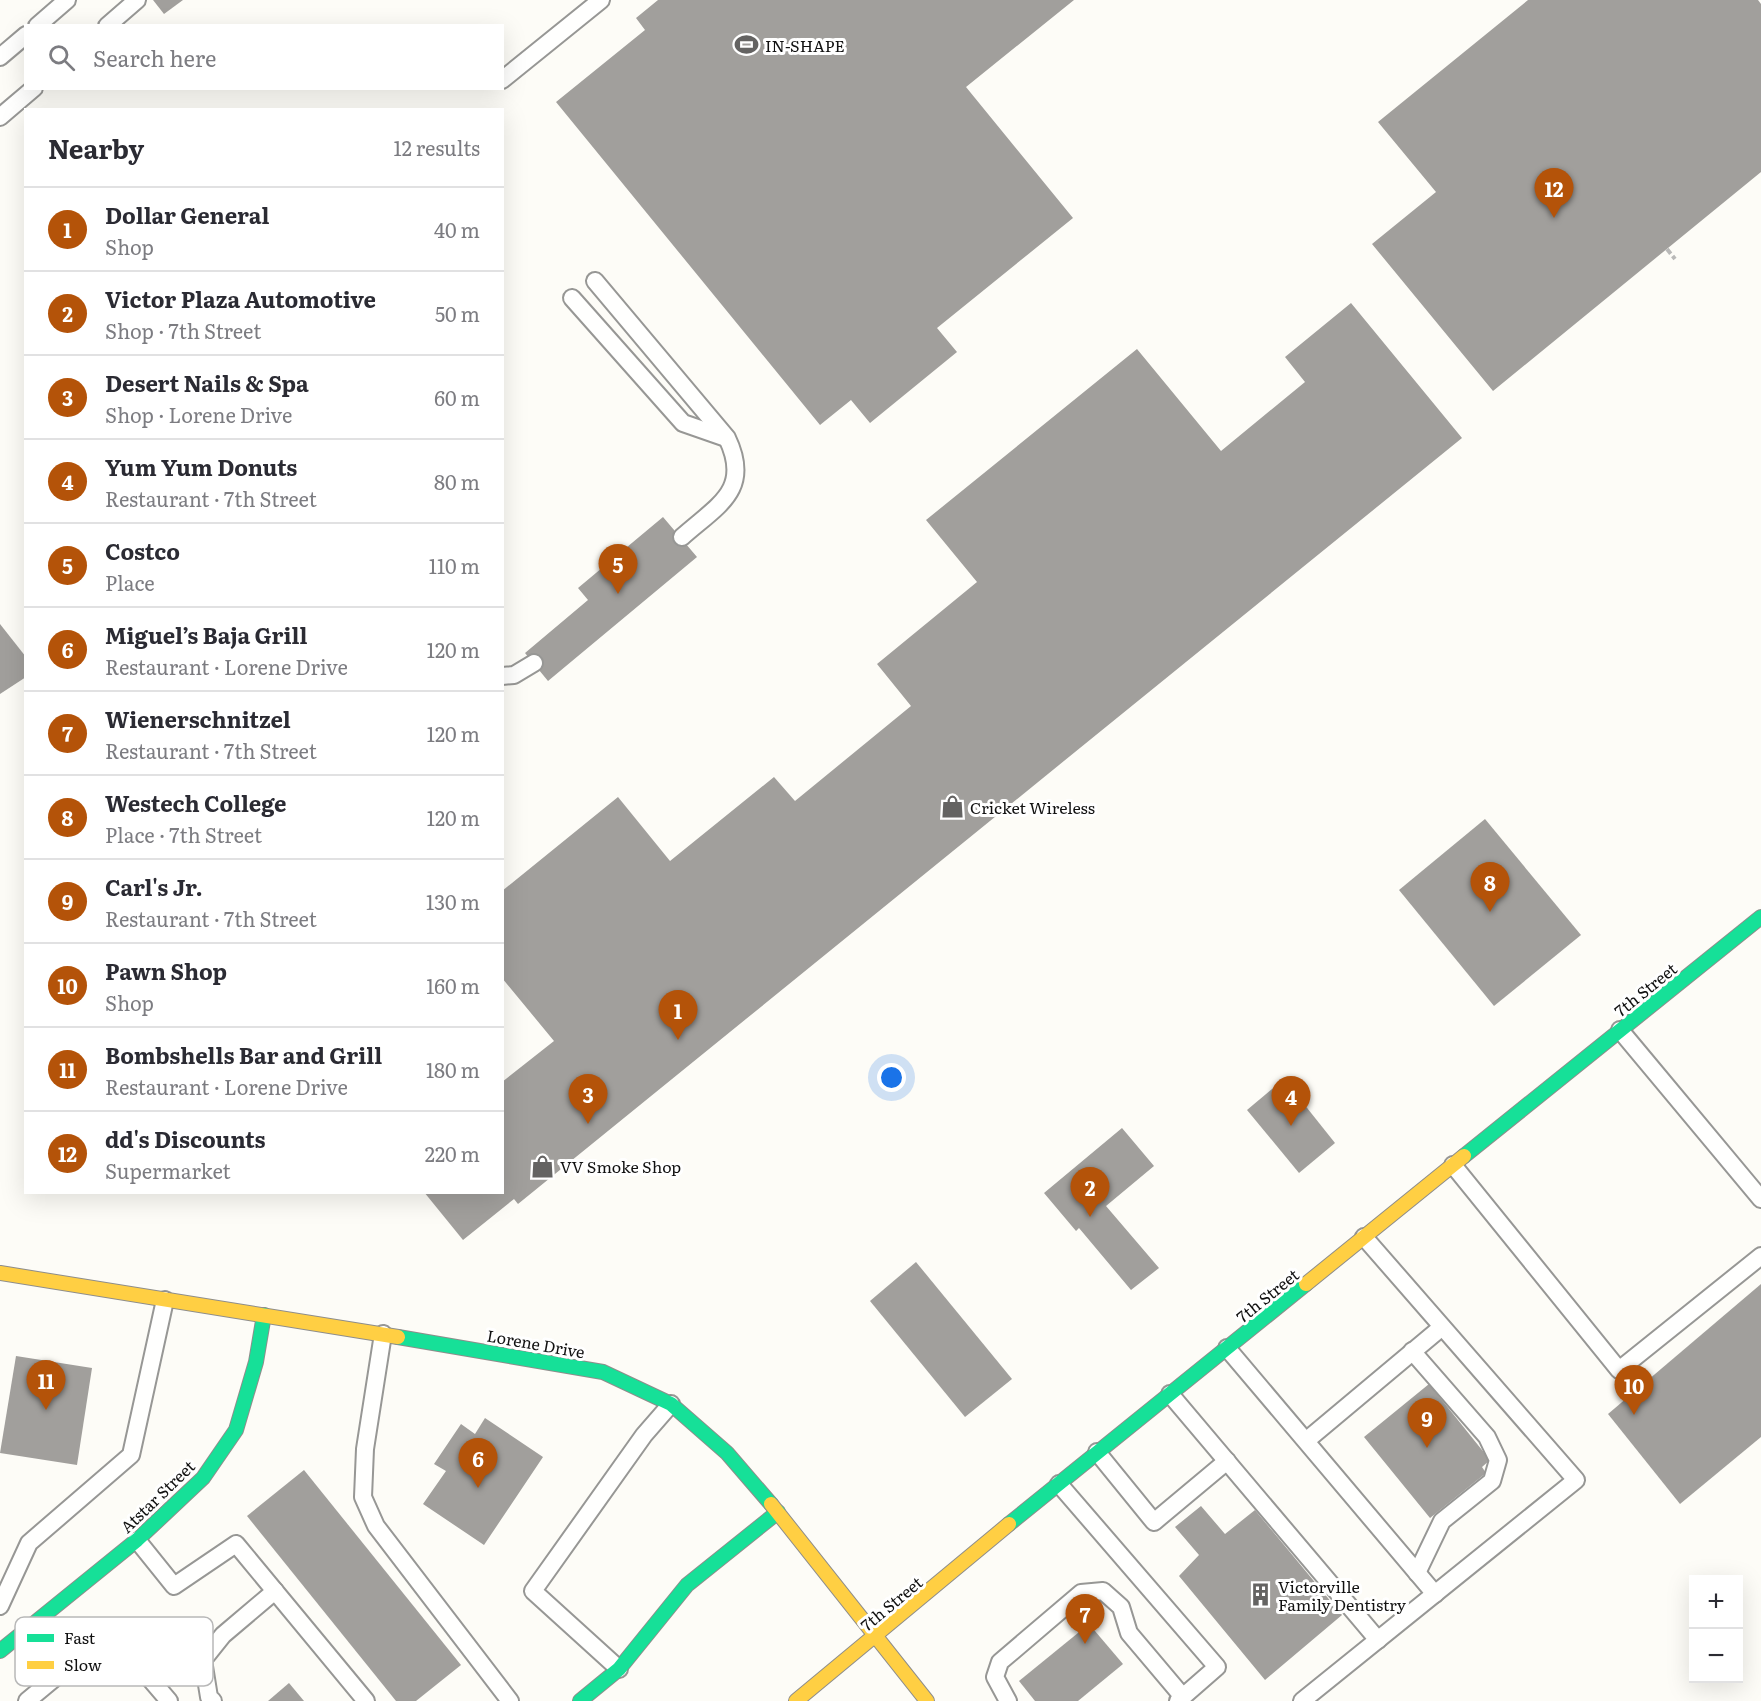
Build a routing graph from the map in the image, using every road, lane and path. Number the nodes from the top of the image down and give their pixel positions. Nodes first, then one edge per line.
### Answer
1 (67, 0) edge
2 (137, 0) edge
3 (601, 0) edge
4 (39, 24) edge
5 (109, 24) edge
6 (24, 37) edge
7 (0, 57) edge
8 (504, 78) edge
9 (32, 90) edge
10 (0, 117) edge
11 (1667, 249) dead end
12 (1675, 259) dead end
13 (595, 281) dead end
14 (573, 298) dead end
15 (727, 438) junction
16 (682, 537) dead end
17 (534, 663) dead end
18 (504, 676) edge
19 (1761, 917) edge
20 (1620, 1030) junction
21 (1454, 1165) junction
22 (1761, 1199) edge
23 (1364, 1238) junction
24 (1761, 1256) edge
25 (0, 1273) edge
26 (165, 1300) junction
27 (264, 1315) junction
28 (1442, 1327) junction
29 (383, 1334) junction
30 (1227, 1348) junction
31 (1412, 1351) junction
32 (1170, 1394) junction
33 (670, 1404) junction
34 (1307, 1440) junction
35 (1097, 1452) junction
36 (1227, 1461) junction
37 (1059, 1484) junction
38 (778, 1512) junction
39 (137, 1540) junction
40 (1417, 1573) junction
41 (275, 1591) junction
42 (1435, 1594) junction
43 (0, 1606) edge
44 (42, 1617) edge
45 (875, 1638) junction
46 (15, 1639) edge
47 (1378, 1640) junction
48 (213, 1648) edge
49 (0, 1651) edge
50 (619, 1670) junction
51 (45, 1686) edge
52 (156, 1686) edge
53 (207, 1686) edge
54 (1180, 1699) edge
55 (27, 1701) edge
56 (169, 1701) edge
57 (213, 1701) edge
58 (366, 1701) edge
59 (510, 1701) edge
60 (580, 1701) edge
61 (796, 1701) edge
62 (927, 1701) edge
63 (1008, 1701) edge
64 (1302, 1701) edge

1 - 4 lane
2 - 5 lane
3 - 8 lane
6 - 7 lane
9 - 10 lane
11 - 12 path
13 - 15 lane
14 - 15 lane
15 - 16 lane
17 - 18 lane
19 - 20 street, 7th Street
20 - 21 street, 7th Street
20 - 22 lane
21 - 23 street, 7th Street
21 - 24 lane
23 - 28 lane
23 - 30 street, 7th Street
25 - 26 street, Lorene Drive
26 - 27 street, Lorene Drive
26 - 43 lane
27 - 29 street, Lorene Drive
27 - 39 street, Atstar Street
28 - 31 lane
28 - 42 lane
29 - 33 street, Lorene Drive
29 - 59 lane
30 - 32 street, 7th Street
30 - 34 lane
31 - 34 lane
31 - 40 lane
32 - 35 street, 7th Street
32 - 36 lane
33 - 38 street, Lorene Drive
33 - 50 lane
34 - 40 lane
35 - 36 lane
35 - 37 street, 7th Street
36 - 47 lane
37 - 45 street, 7th Street
37 - 54 lane
38 - 45 street, Lorene Drive
38 - 50 street
39 - 41 lane
39 - 44 street, Atstar Street
40 - 42 lane
41 - 48 lane
41 - 58 lane
42 - 47 lane
45 - 61 street, 7th Street
45 - 62 street, Lorene Drive
46 - 49 street, Atstar Street
47 - 64 lane
50 - 60 street
51 - 55 lane
52 - 56 lane
53 - 57 lane
54 - 63 lane

